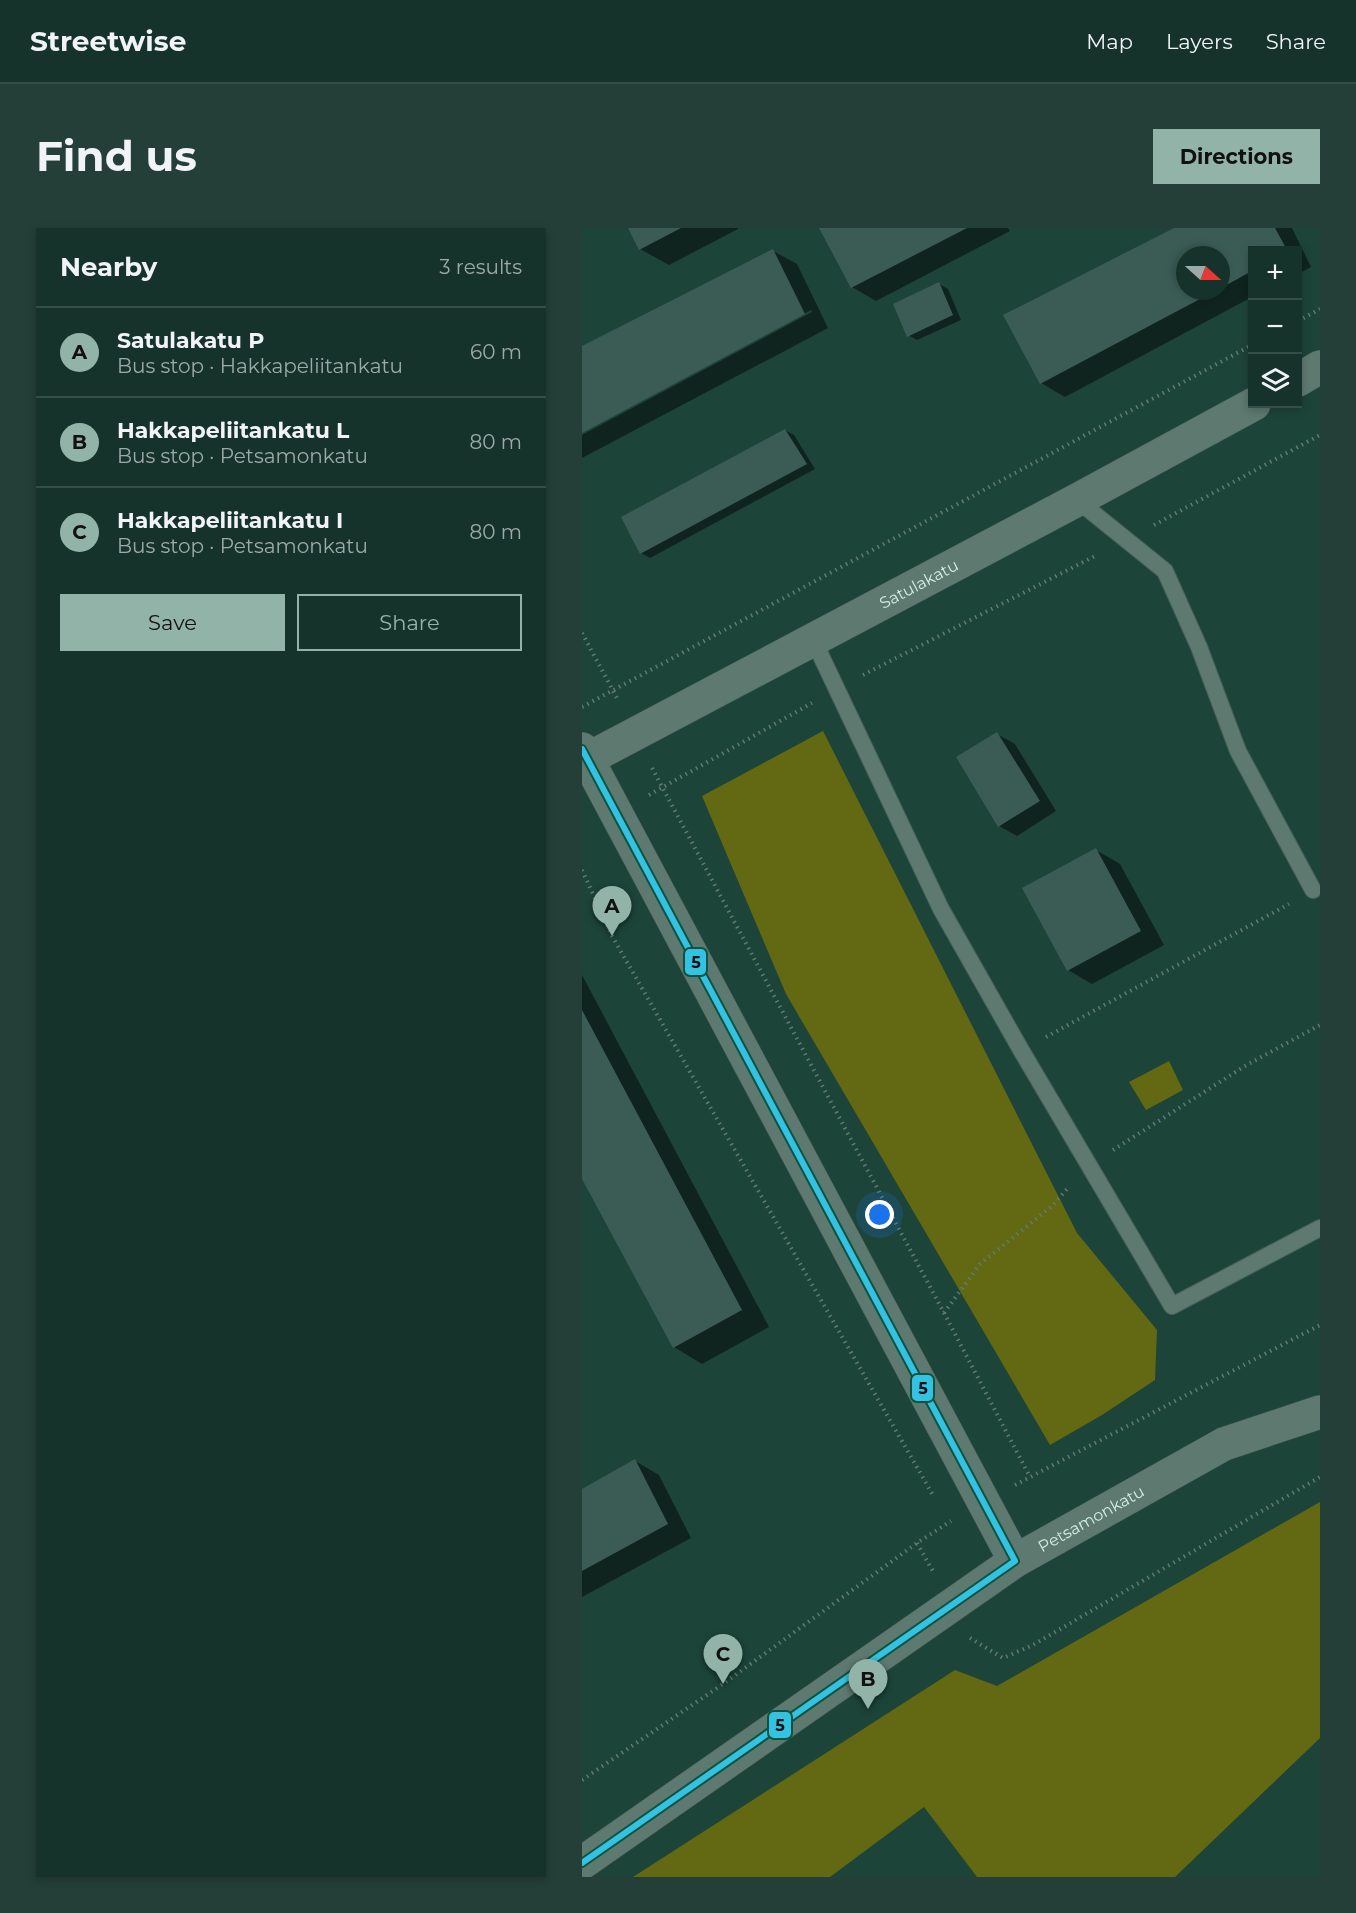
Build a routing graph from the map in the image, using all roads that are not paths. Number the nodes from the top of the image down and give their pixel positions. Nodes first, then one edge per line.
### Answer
1 (1320, 367) edge
2 (1302, 378) edge
3 (1248, 407) edge
4 (1077, 500) junction
5 (813, 639) junction
6 (584, 757) edge
7 (1313, 890) road end
8 (1320, 1228) edge
9 (1320, 1412) edge
10 (1015, 1561) junction
11 (582, 1863) edge

1 - 2 street
3 - 4 street, Satulakatu
4 - 5 street, Satulakatu
4 - 7 lane
5 - 6 street, Satulakatu
5 - 8 lane
6 - 10 street
9 - 10 street, Petsamonkatu
10 - 11 street, Petsamonkatu

